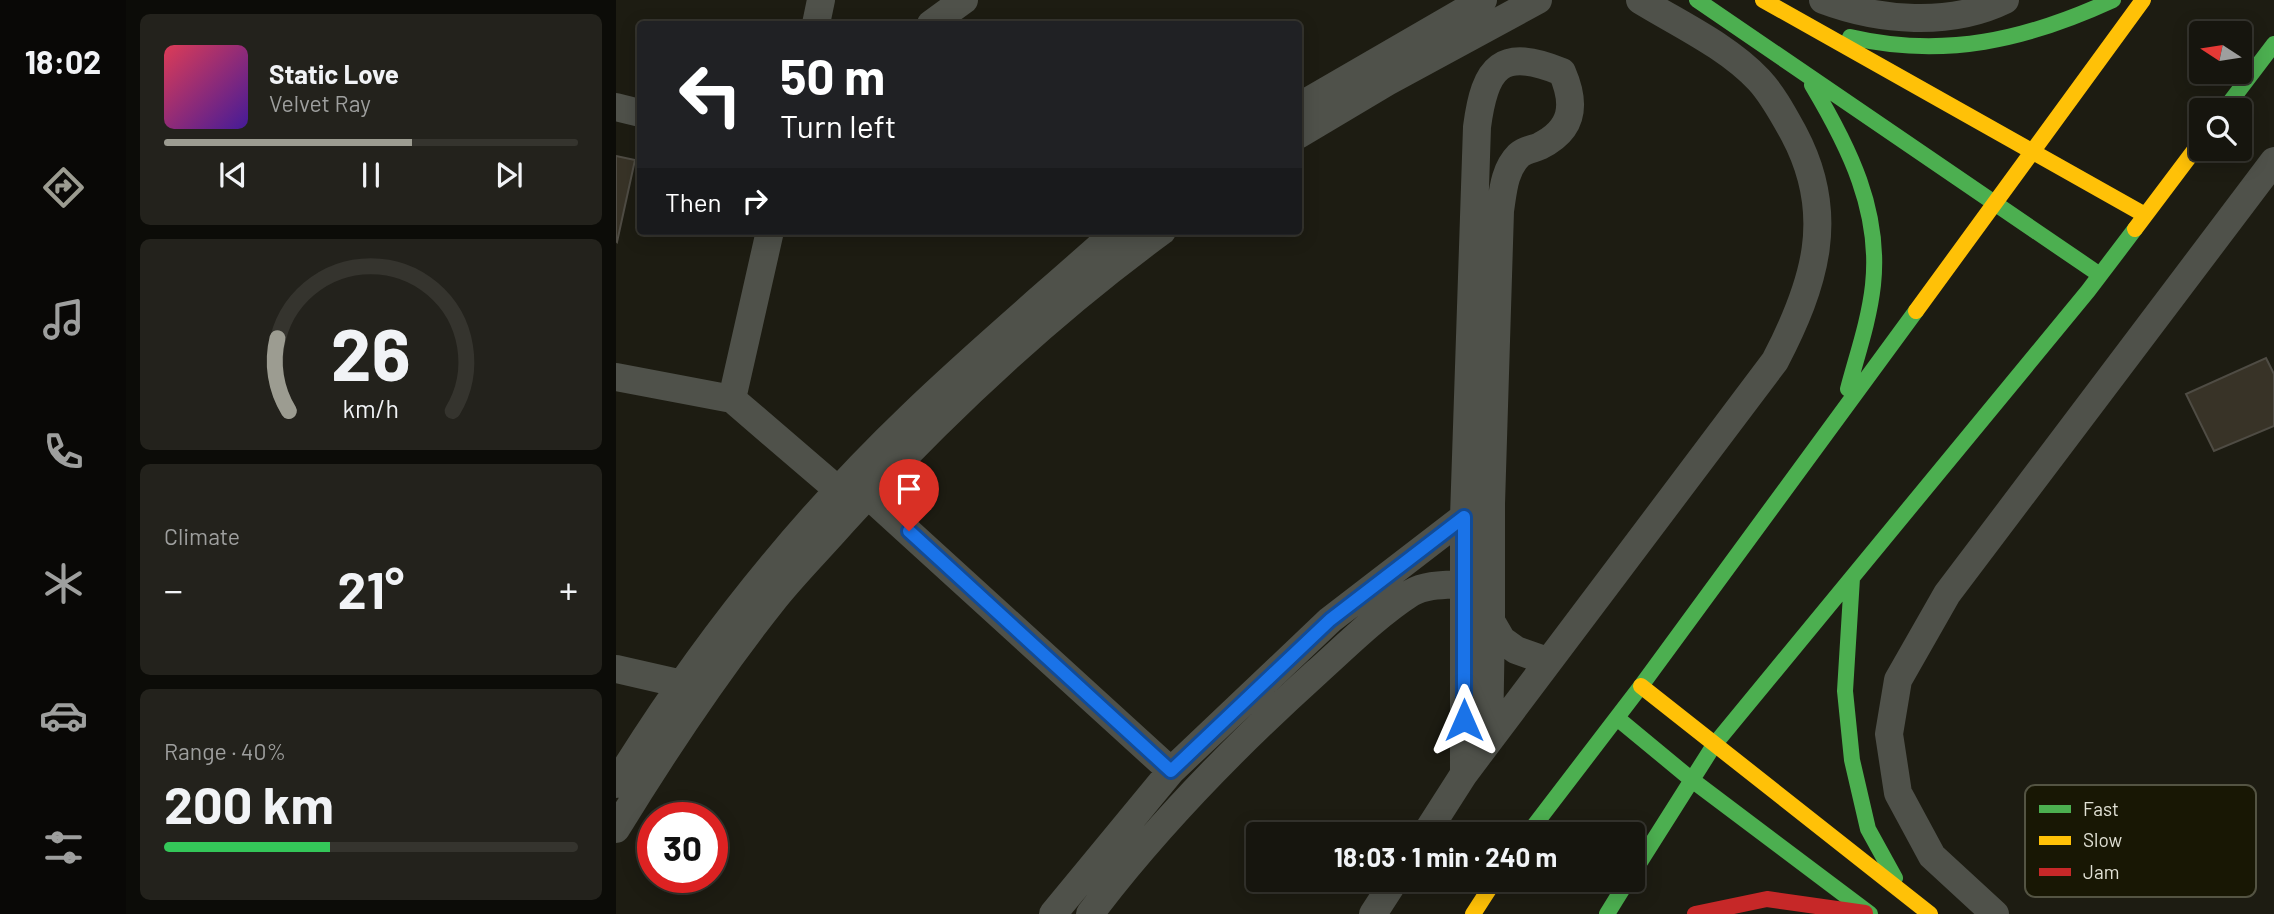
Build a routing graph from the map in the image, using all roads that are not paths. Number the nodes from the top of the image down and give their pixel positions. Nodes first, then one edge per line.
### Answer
1 (821, 0) edge
2 (964, 0) edge
3 (1483, 0) edge
4 (1538, 0) edge
5 (1640, 0) edge
6 (1696, 0) edge
7 (1763, 0) edge
8 (1823, 0) edge
9 (2005, 0) edge
10 (2113, 0) edge
11 (2143, 0) edge
12 (817, 21) edge
13 (935, 21) edge
14 (1810, 29) junction
15 (2274, 44) edge
16 (1803, 70) junction
17 (2233, 98) edge
18 (1302, 105) edge
19 (616, 107) edge
20 (637, 112) edge
21 (1302, 133) edge
22 (2032, 149) junction
23 (2189, 157) edge
24 (2274, 162) edge
25 (1993, 203) junction
26 (2145, 215) junction
27 (769, 235) edge
28 (1116, 235) edge
29 (1157, 235) edge
30 (2100, 275) junction
31 (616, 377) edge
32 (733, 399) junction
33 (1842, 412) junction
34 (838, 490) junction
35 (868, 495) junction
36 (1464, 517) junction
37 (1852, 578) junction
38 (1463, 584) junction
39 (1491, 621) junction
40 (1547, 661) junction
41 (616, 669) edge
42 (682, 684) junction
43 (1641, 685) junction
44 (1617, 718) junction
45 (1489, 739) junction
46 (1714, 745) junction
47 (1171, 771) junction
48 (1464, 774) junction
49 (1692, 780) junction
50 (616, 784) edge
51 (1433, 822) edge
52 (1537, 822) edge
53 (616, 829) edge
54 (1645, 854) edge
55 (1387, 892) edge
56 (1488, 892) edge
57 (1620, 892) edge
58 (1902, 892) junction
59 (1053, 914) edge
60 (1090, 914) edge
61 (1373, 914) edge
62 (1473, 914) edge
63 (1606, 914) edge
64 (1695, 914) edge
65 (1870, 914) edge
66 (1930, 914) edge
67 (1995, 914) edge

1 - 12 street
2 - 13 street
3 - 18 street
4 - 21 street
5 - 40 street
6 - 16 main road
7 - 14 main road
8 - 9 street
10 - 14 main road
11 - 22 main road
14 - 22 main road
15 - 17 main road
16 - 25 main road
16 - 33 main road
19 - 20 street
22 - 25 main road
22 - 26 main road
23 - 26 main road
24 - 67 street
25 - 30 main road
25 - 33 main road
26 - 30 main road
27 - 32 street
28 - 34 street
29 - 35 street
30 - 37 main road
31 - 32 street
32 - 34 street
33 - 43 main road
34 - 42 street
35 - 47 street
35 - 53 street
36 - 38 street
36 - 39 street
36 - 47 street
37 - 46 main road
37 - 58 main road
38 - 48 street
38 - 60 street
39 - 40 street
39 - 45 street
40 - 45 street
41 - 42 street
42 - 50 street
43 - 44 main road
43 - 46 main road
44 - 49 main road
44 - 52 main road
45 - 48 street
46 - 49 main road
46 - 58 main road
47 - 59 street
48 - 51 street
49 - 54 main road
49 - 65 main road
55 - 61 street
56 - 62 main road
57 - 63 main road
58 - 66 main road
64 - 65 main road

